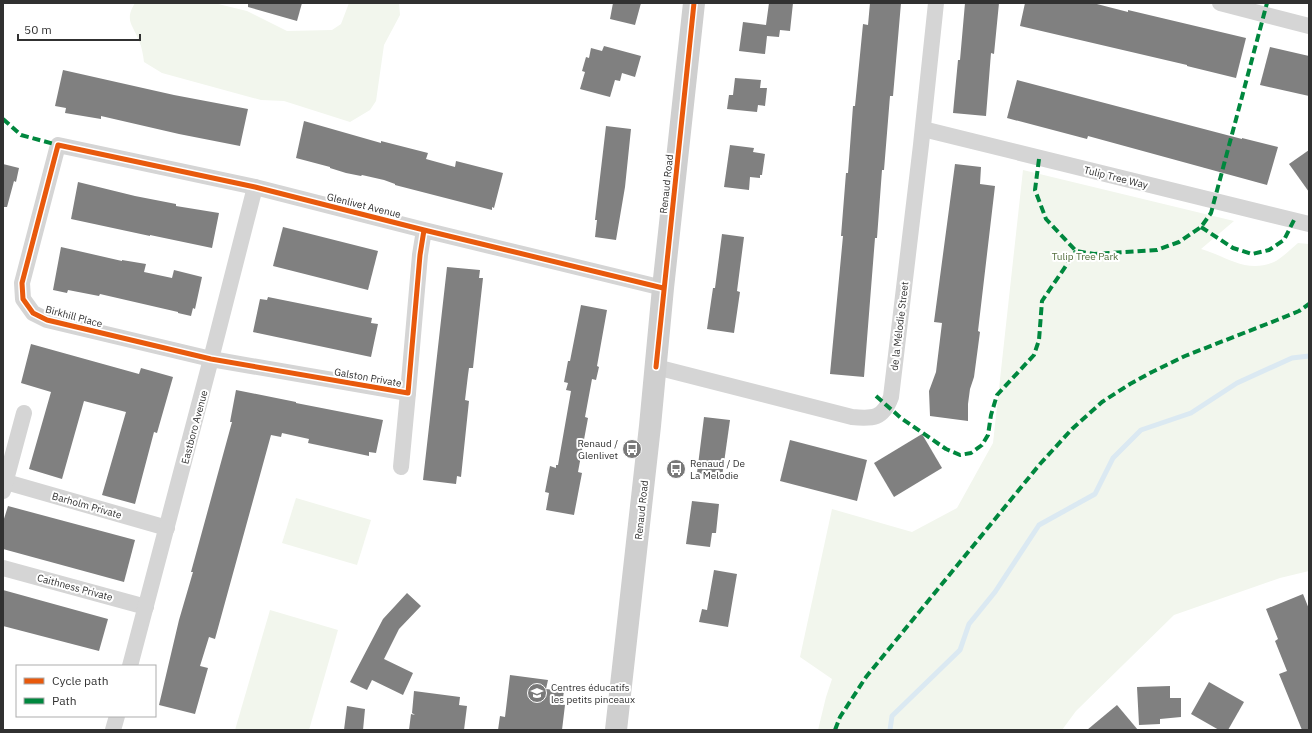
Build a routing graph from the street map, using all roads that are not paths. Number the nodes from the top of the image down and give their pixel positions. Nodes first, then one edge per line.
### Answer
1 (694, 3) edge
2 (936, 3) edge
3 (1220, 3) edge
4 (1309, 26) edge
5 (923, 130) junction
6 (58, 145) joint
7 (255, 187) junction
8 (1309, 224) edge
9 (424, 230) junction
10 (663, 288) junction
11 (212, 359) junction
12 (656, 367) junction
13 (408, 393) junction
14 (24, 413) dead end
15 (401, 467) dead end
16 (4, 488) edge
17 (167, 528) junction
18 (3, 568) edge
19 (146, 607) junction
20 (130, 665) edge
21 (117, 717) edge
22 (113, 730) edge
23 (616, 730) edge

1 - 10 street, Renaud Road
2 - 5 street, de la Mélodie Street
3 - 4 street
5 - 8 street, Tulip Tree Way
5 - 12 street, de la Mélodie Street
6 - 7 street, Glenlivet Avenue
6 - 11 street, Birkhill Place
7 - 9 street, Glenlivet Avenue
7 - 11 street, Eastboro Avenue
9 - 10 street, Glenlivet Avenue
9 - 13 street, Galston Private
10 - 12 street, Renaud Road
11 - 13 street, Galston Private
11 - 17 street, Eastboro Avenue
12 - 23 street, Renaud Road
13 - 15 street, Galston Private
14 - 16 street
16 - 17 street, Barholm Private
17 - 19 street, Eastboro Avenue
18 - 19 street, Caithness Private
19 - 20 street, Eastboro Avenue
21 - 22 street

